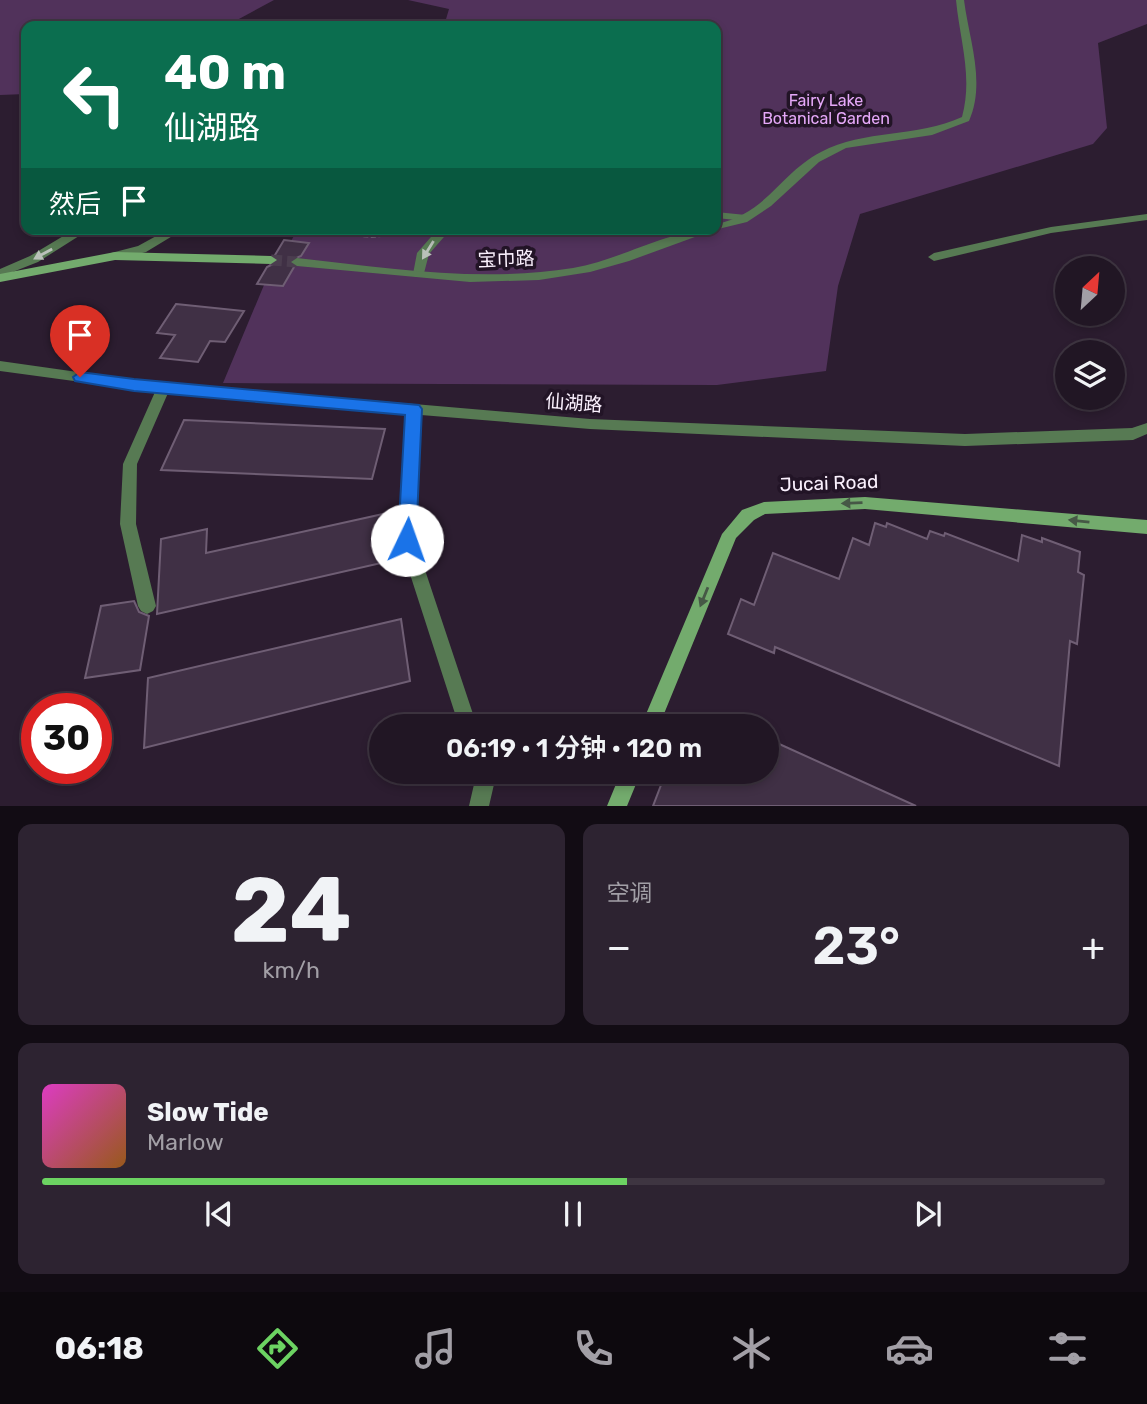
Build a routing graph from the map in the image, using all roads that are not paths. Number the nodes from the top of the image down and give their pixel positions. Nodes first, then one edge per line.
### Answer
1 (960, 0) edge
2 (721, 216) edge
3 (1147, 217) edge
4 (746, 218) junction
5 (721, 226) edge
6 (73, 235) edge
7 (167, 235) edge
8 (439, 235) edge
9 (692, 235) edge
10 (116, 256) junction
11 (934, 257) dead end
12 (271, 260) tunnel mouth
13 (297, 262) tunnel mouth
14 (419, 274) junction
15 (0, 276) edge
16 (0, 366) edge
17 (164, 387) junction
18 (414, 409) junction
19 (1147, 428) edge
20 (1147, 527) edge
21 (147, 606) dead end
22 (464, 714) edge
23 (655, 714) edge
24 (484, 784) edge
25 (626, 784) edge
26 (479, 806) edge
27 (617, 806) edge

1 - 4 street
2 - 4 street
3 - 11 street
4 - 5 street
6 -> 15 street
7 - 10 street
8 -> 14 street
9 - 14 street, 宝巾路
10 - 12 street
10 - 15 street
13 - 14 street, 宝巾路
16 - 17 street, 仙湖路
17 - 18 street, 仙湖路
17 - 21 street
18 - 19 street, 仙湖路
18 - 22 street
20 -> 23 street, Jucai Road
24 - 26 street
25 - 27 street

